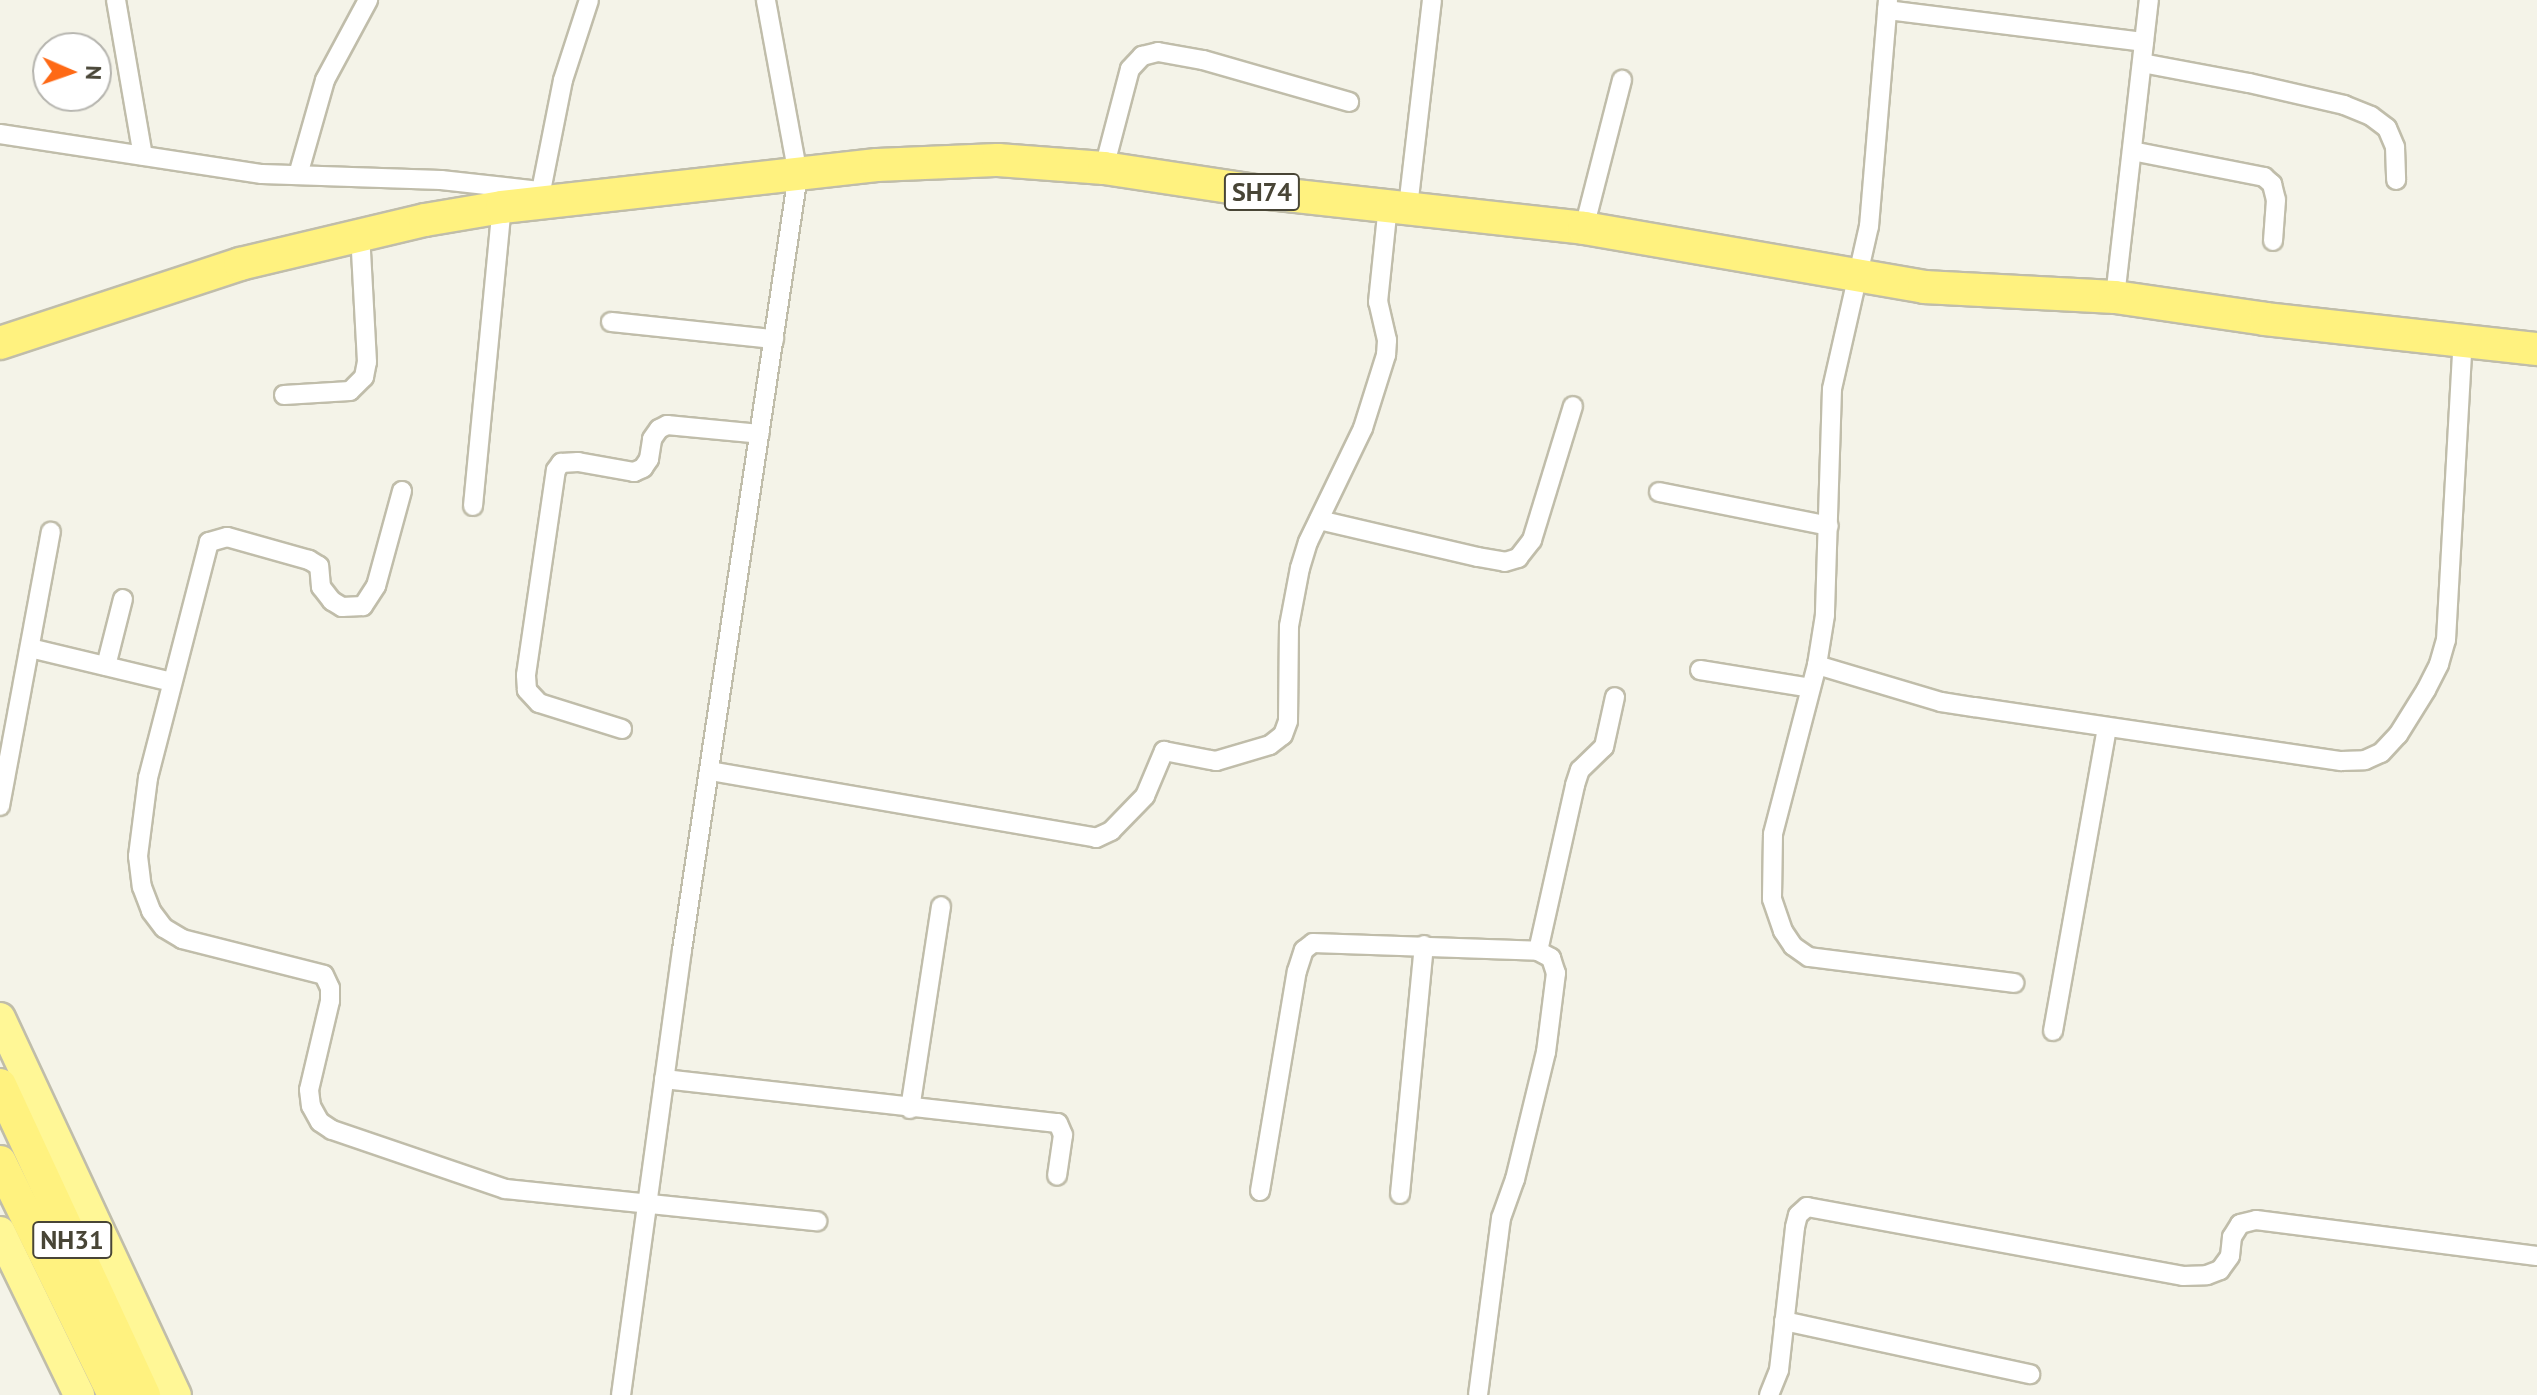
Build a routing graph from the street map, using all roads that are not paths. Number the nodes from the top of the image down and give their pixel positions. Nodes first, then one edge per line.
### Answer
1 (116, 0) edge
2 (368, 0) edge
3 (589, 0) edge
4 (766, 0) edge
5 (1432, 0) edge
6 (2149, 0) edge
7 (1888, 5) edge
8 (2144, 42) junction
9 (2142, 63) junction
10 (1622, 80) dead end
11 (1349, 102) dead end
12 (0, 134) edge
13 (2132, 151) junction
14 (143, 156) junction
15 (1104, 168) junction
16 (298, 175) junction
17 (798, 175) junction
18 (2396, 180) dead end
19 (541, 191) junction
20 (602, 196) junction
21 (1398, 206) junction
22 (502, 207) junction
23 (1584, 228) junction
24 (360, 234) junction
25 (2273, 241) dead end
26 (1857, 277) junction
27 (2115, 297) junction
28 (611, 322) dead end
29 (774, 339) junction
30 (2463, 339) junction
31 (0, 343) edge
32 (2537, 349) edge
33 (284, 395) dead end
34 (1573, 406) dead end
35 (760, 434) junction
36 (402, 491) dead end
37 (1659, 492) dead end
38 (473, 506) dead end
39 (1319, 520) junction
40 (1829, 526) junction
41 (51, 532) dead end
42 (123, 599) dead end
43 (30, 648) junction
44 (1817, 665) junction
45 (106, 666) junction
46 (1700, 670) dead end
47 (172, 682) junction
48 (1811, 688) junction
49 (1615, 697) dead end
50 (2107, 728) junction
51 (622, 729) dead end
52 (710, 771) junction
53 (0, 806) edge
54 (941, 906) dead end
55 (1424, 945) junction
56 (1538, 951) junction
57 (2014, 983) dead end
58 (0, 1018) edge
59 (2053, 1031) dead end
60 (664, 1079) junction
61 (0, 1085) edge
62 (910, 1109) junction
63 (0, 1162) edge
64 (1057, 1176) dead end
65 (1260, 1191) dead end
66 (1400, 1194) dead end
67 (647, 1202) junction
68 (817, 1221) dead end
69 (3, 1250) edge
70 (2537, 1256) edge
71 (1784, 1321) junction
72 (2030, 1374) dead end
73 (79, 1395) edge
74 (114, 1395) edge
75 (144, 1395) edge
76 (176, 1395) edge
77 (621, 1395) edge
78 (1478, 1395) edge
79 (1769, 1395) edge

1 - 14 street
2 - 16 street
3 - 19 street
4 - 17 street
5 - 21 street
6 - 8 street
7 - 8 street
7 - 26 street
8 - 9 street
9 - 13 street
9 - 18 street
10 - 23 street
11 - 15 street
12 - 14 street
13 - 25 street
13 - 27 street
14 - 16 street
15 - 17 highway, SH74
15 - 21 highway, SH74
16 - 19 street
17 - 20 highway, SH74
17 - 29 street
19 - 20 street
20 - 22 highway, SH74
21 - 23 highway, SH74
21 - 39 street
22 - 24 highway, SH74
22 - 38 street
23 - 26 highway, SH74
24 - 31 highway, SH74
24 - 33 street
26 - 27 highway, SH74
26 - 40 street
27 - 30 highway, SH74
28 - 29 street
29 - 35 street
30 - 32 highway, SH74
30 - 50 street
34 - 39 street
35 - 51 street
35 - 52 street
36 - 47 street
37 - 40 street
39 - 52 street
40 - 44 street
41 - 43 street
42 - 45 street
43 - 45 street
43 - 53 street
44 - 48 street
44 - 50 street
45 - 47 street
46 - 48 street
47 - 67 street
48 - 57 street
49 - 56 street
50 - 59 street
52 - 60 street
54 - 62 street
55 - 56 street
55 - 65 street
55 - 66 street
56 - 78 street
58 - 76 main road
60 - 62 street
60 - 67 street
61 - 75 highway, NH31
62 - 64 street
63 - 74 highway, NH31
67 - 68 street
67 - 77 street
69 - 73 main road, NH31
70 - 71 street
71 - 72 street
71 - 79 street

